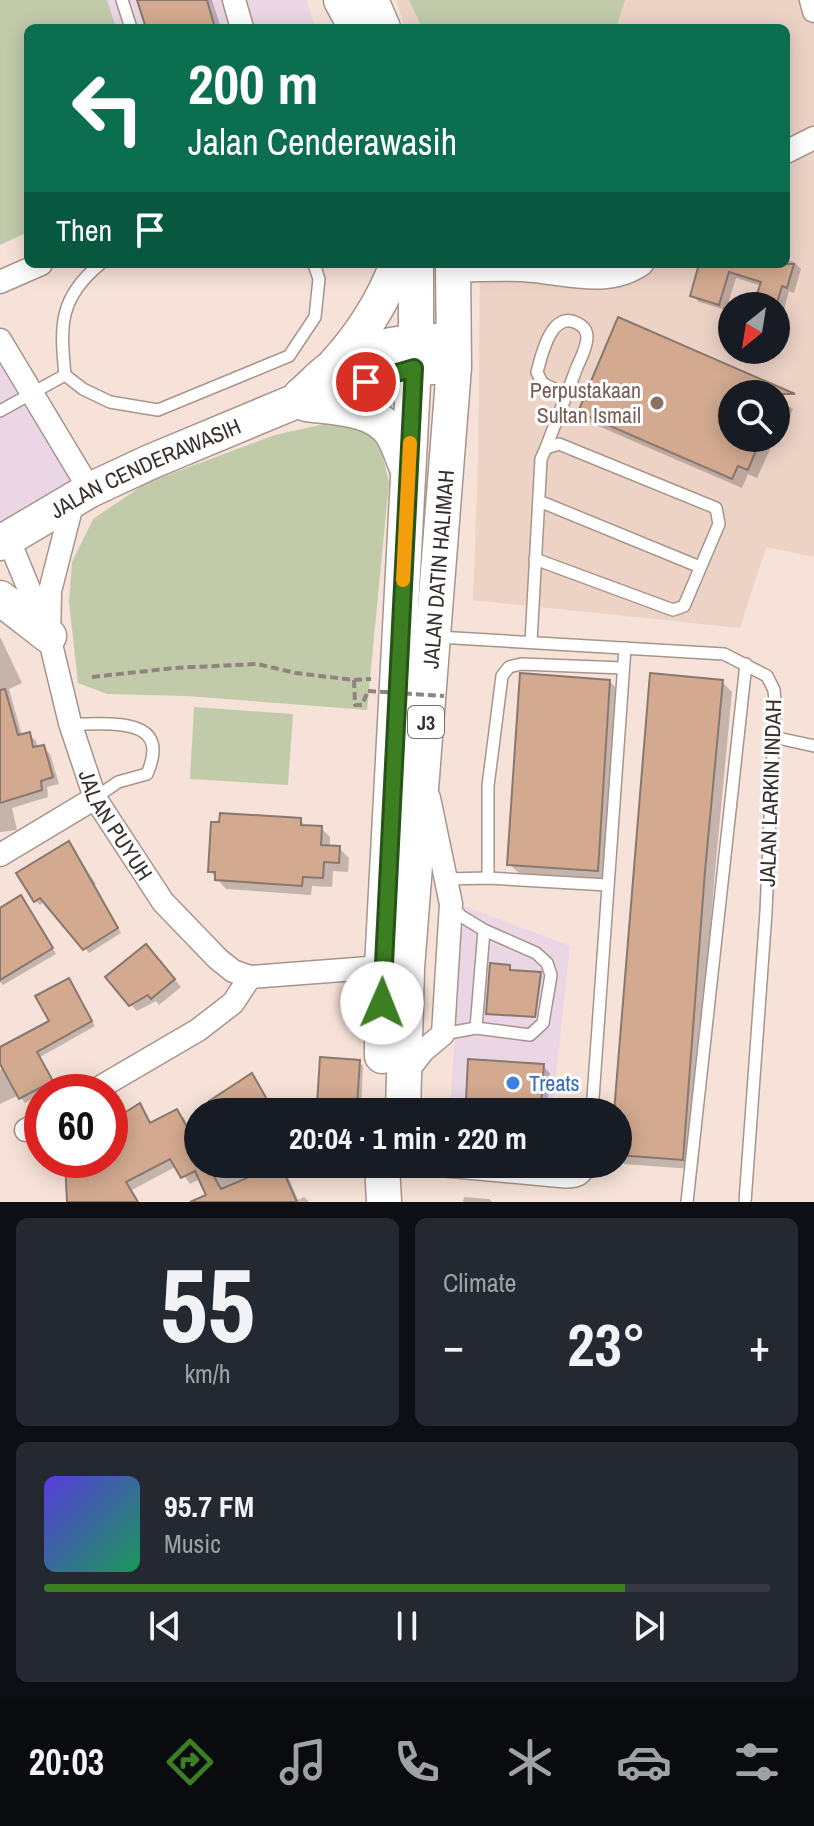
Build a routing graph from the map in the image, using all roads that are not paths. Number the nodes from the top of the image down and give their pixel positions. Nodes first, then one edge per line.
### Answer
1 (122, 0) edge
2 (234, 0) edge
3 (341, 0) edge
4 (371, 0) edge
5 (811, 0) edge
6 (814, 11) edge
7 (130, 24) edge
8 (241, 24) edge
9 (354, 24) edge
10 (381, 24) edge
11 (814, 138) edge
12 (790, 150) edge
13 (32, 268) edge
14 (95, 268) edge
15 (315, 268) edge
16 (635, 268) edge
17 (429, 270) edge
18 (0, 282) edge
19 (0, 340) edge
20 (454, 354) junction
21 (414, 355) junction
22 (341, 358) junction
23 (65, 375) junction
24 (31, 392) junction
25 (566, 395) junction
26 (294, 402) junction
27 (0, 411) edge
28 (546, 448) junction
29 (409, 472) junction
30 (81, 495) junction
31 (539, 501) junction
32 (4, 541) edge
33 (535, 559) junction
34 (700, 567) junction
35 (0, 598) edge
36 (49, 636) junction
37 (434, 636) junction
38 (531, 642) junction
39 (625, 648) junction
40 (746, 664) junction
41 (623, 668) junction
42 (70, 723) junction
43 (773, 737) junction
44 (814, 746) edge
45 (422, 770) junction
46 (95, 798) junction
47 (0, 855) edge
48 (488, 878) junction
49 (446, 879) junction
50 (607, 885) junction
51 (451, 904) junction
52 (484, 930) junction
53 (382, 967) junction
54 (250, 977) junction
55 (476, 1028) junction
56 (443, 1034) junction
57 (123, 1074) edge
58 (403, 1078) junction
59 (382, 1098) edge
60 (403, 1098) edge
61 (593, 1098) edge
62 (391, 1178) edge
63 (398, 1178) edge
64 (525, 1178) edge
65 (583, 1178) edge
66 (384, 1202) edge
67 (403, 1202) edge
68 (687, 1202) edge
69 (745, 1202) edge

1 - 7 lane
2 - 8 street
3 - 9 main road
4 - 10 main road
5 - 6 street
11 - 12 street
13 - 18 street
14 - 23 lane
15 - 23 lane
16 - 17 street
17 - 20 main road, JALAN DATIN HALIMAH / J3
17 - 21 main road, JALAN DATIN HALIMAH / J3
17 - 22 main road
19 - 24 street
20 - 21 main road, JALAN CENDERAWASIH
20 - 37 main road, JALAN DATIN HALIMAH / J3
21 - 22 main road, JALAN CENDERAWASIH
21 - 26 main road, JALAN CENDERAWASIH
21 - 29 main road, JALAN DATIN HALIMAH / J3
22 - 26 main road, JALAN CENDERAWASIH
23 - 24 lane
24 - 27 lane
24 - 30 street
25 - 25 lane
25 - 28 lane
26 - 29 main road
26 - 30 main road, JALAN CENDERAWASIH
28 - 31 lane
28 - 34 lane
29 - 53 main road, JALAN DATIN HALIMAH / J3
30 - 32 main road, JALAN CENDERAWASIH
30 - 36 street, JALAN PUYUH
31 - 33 lane
31 - 34 lane
32 - 36 street
33 - 34 lane
33 - 38 lane
35 - 36 main road
36 - 42 street, JALAN PUYUH
37 - 38 lane, JALAN LARKIN INDAH
37 - 45 main road, JALAN DATIN HALIMAH / J3
38 - 39 lane, JALAN LARKIN INDAH
39 - 40 lane, JALAN LARKIN INDAH
39 - 41 lane
40 - 43 lane, JALAN LARKIN INDAH
40 - 68 lane
41 - 48 lane
41 - 50 lane
42 - 46 street, JALAN PUYUH
42 - 46 lane
43 - 44 lane
43 - 69 lane, JALAN LARKIN INDAH
45 - 49 street
45 - 58 main road, JALAN DATIN HALIMAH / J3
46 - 47 street
46 - 54 street, JALAN PUYUH
48 - 49 lane
48 - 50 lane
49 - 51 street
50 - 61 lane
51 - 52 lane
51 - 56 street
52 - 55 lane
52 - 55 lane
53 - 54 street
53 - 59 main road, JALAN DATIN HALIMAH / J3
54 - 57 street
55 - 56 lane
56 - 58 street
58 - 60 main road, JALAN DATIN HALIMAH / J3
62 - 66 main road
63 - 67 main road
64 - 65 lane

